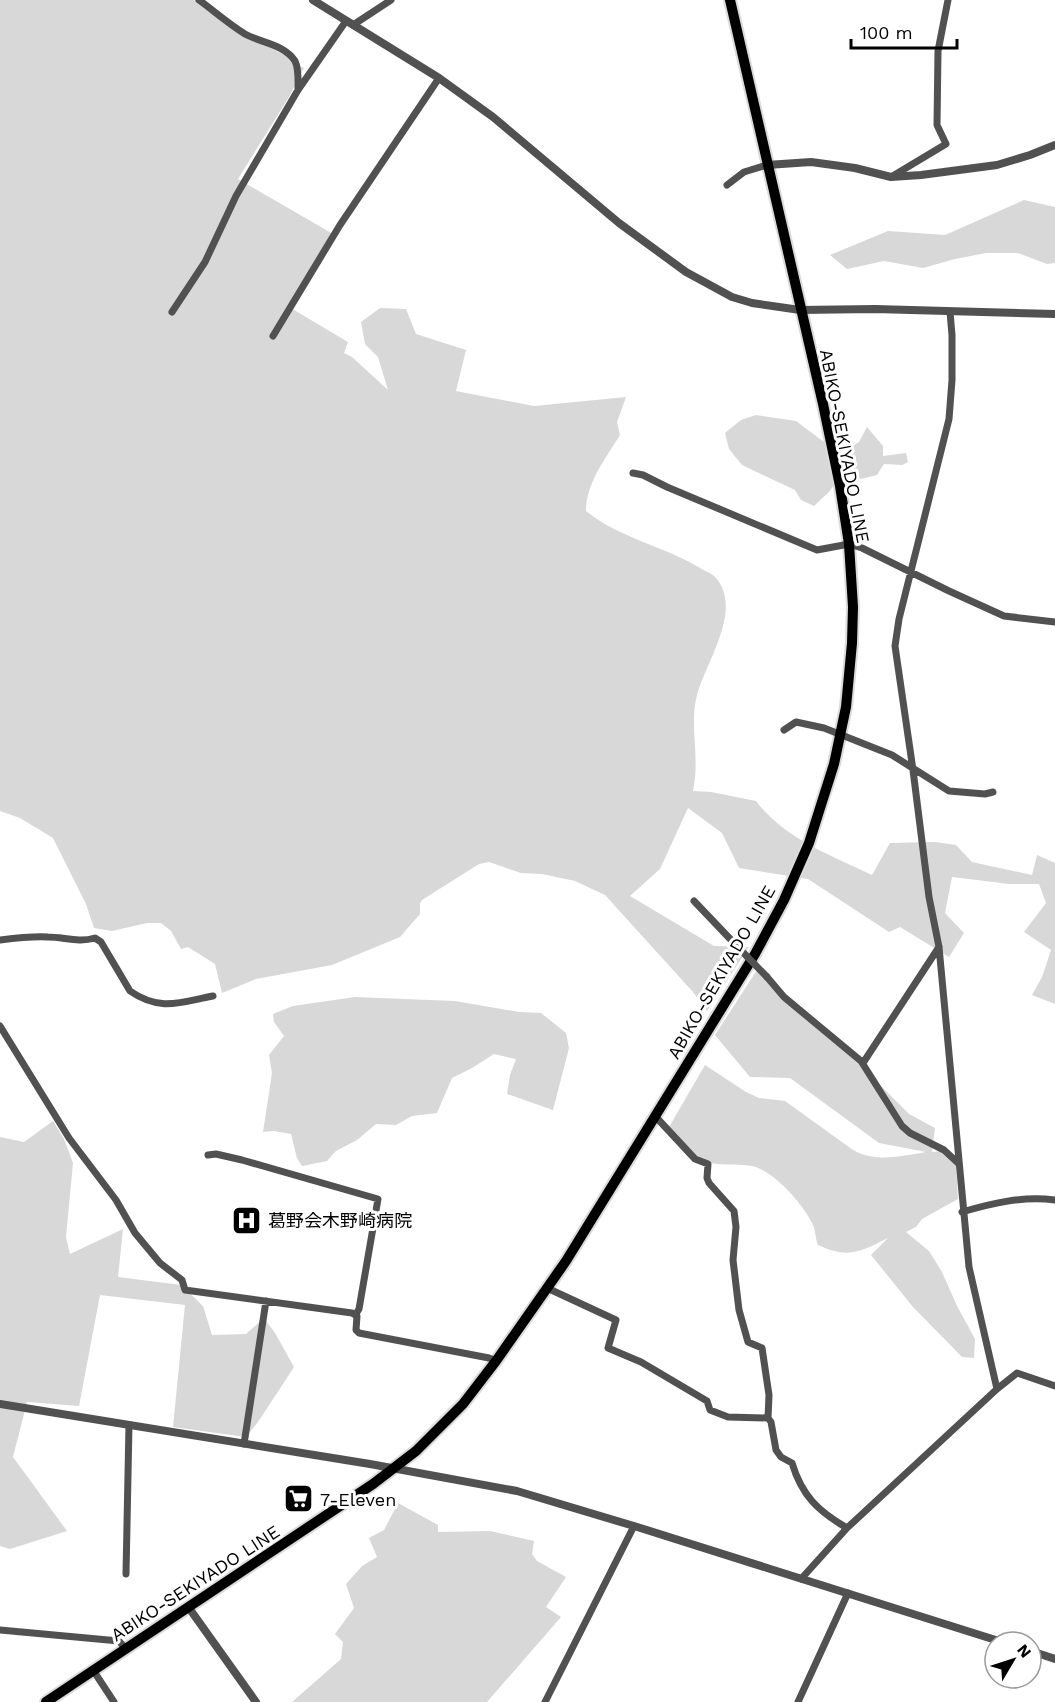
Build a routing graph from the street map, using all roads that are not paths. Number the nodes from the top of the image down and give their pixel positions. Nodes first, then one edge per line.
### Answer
1 (199, 0) edge
2 (313, 0) edge
3 (391, 0) edge
4 (730, 0) edge
5 (948, 0) edge
6 (350, 23) junction
7 (439, 78) junction
8 (298, 90) junction
9 (1055, 145) edge
10 (767, 165) junction
11 (891, 177) junction
12 (727, 185) dead end
13 (800, 310) junction
14 (172, 312) dead end
15 (950, 312) junction
16 (1055, 314) edge
17 (273, 336) dead end
18 (633, 473) dead end
19 (849, 544) junction
20 (911, 571) junction
21 (1055, 622) edge
22 (784, 729) dead end
23 (840, 736) junction
24 (914, 770) junction
25 (993, 792) dead end
26 (694, 901) dead end
27 (0, 940) edge
28 (939, 947) junction
29 (213, 996) dead end
30 (0, 1026) edge
31 (862, 1063) junction
32 (655, 1116) junction
33 (208, 1155) dead end
34 (958, 1163) junction
35 (1055, 1200) edge
36 (962, 1212) junction
37 (547, 1288) junction
38 (266, 1301) junction
39 (356, 1314) junction
40 (496, 1361) junction
41 (1055, 1386) edge
42 (997, 1389) junction
43 (0, 1404) edge
44 (768, 1418) junction
45 (129, 1425) junction
46 (244, 1444) junction
47 (394, 1469) junction
48 (634, 1526) junction
49 (847, 1528) junction
50 (126, 1574) dead end
51 (801, 1579) junction
52 (848, 1593) junction
53 (189, 1608) junction
54 (0, 1630) edge
55 (983, 1636) edge
56 (125, 1648) junction
57 (93, 1670) junction
58 (46, 1702) edge
59 (114, 1702) edge
60 (256, 1702) edge
61 (545, 1702) edge
62 (798, 1702) edge

1 - 8 street
2 - 6 street
3 - 6 street
4 - 10 main road, ABIKO-SEKIYADO LINE
5 - 11 street
6 - 7 street
6 - 8 street
7 - 13 street
7 - 17 street
8 - 14 street
9 - 11 street
10 - 11 street
10 - 12 street
10 - 13 main road, ABIKO-SEKIYADO LINE
13 - 15 street
13 - 19 main road, ABIKO-SEKIYADO LINE
15 - 16 street
15 - 20 street
18 - 19 street
19 - 20 street
19 - 23 main road, ABIKO-SEKIYADO LINE
20 - 21 street
20 - 24 street
22 - 23 street
23 - 24 street
23 - 32 main road, ABIKO-SEKIYADO LINE
24 - 25 street
24 - 28 street
26 - 31 street, bridge
27 - 29 street
28 - 31 street
28 - 34 street
30 - 38 street
31 - 34 street
32 - 37 main road, ABIKO-SEKIYADO LINE
32 - 44 street
33 - 39 street
34 - 36 street
35 - 36 street
36 - 42 street
37 - 40 main road, ABIKO-SEKIYADO LINE
37 - 44 street
38 - 39 street
38 - 46 street
39 - 40 street
40 - 47 main road, ABIKO-SEKIYADO LINE
41 - 42 street
42 - 49 street
43 - 45 street
44 - 49 street
45 - 46 street
45 - 50 street
46 - 47 street
47 - 48 street
47 - 53 main road, ABIKO-SEKIYADO LINE
48 - 51 street
48 - 61 street
49 - 51 street
51 - 52 street
52 - 55 street
52 - 62 street
53 - 56 main road, ABIKO-SEKIYADO LINE
53 - 60 street
54 - 56 street
56 - 57 main road, ABIKO-SEKIYADO LINE
57 - 58 main road, ABIKO-SEKIYADO LINE
57 - 59 street

